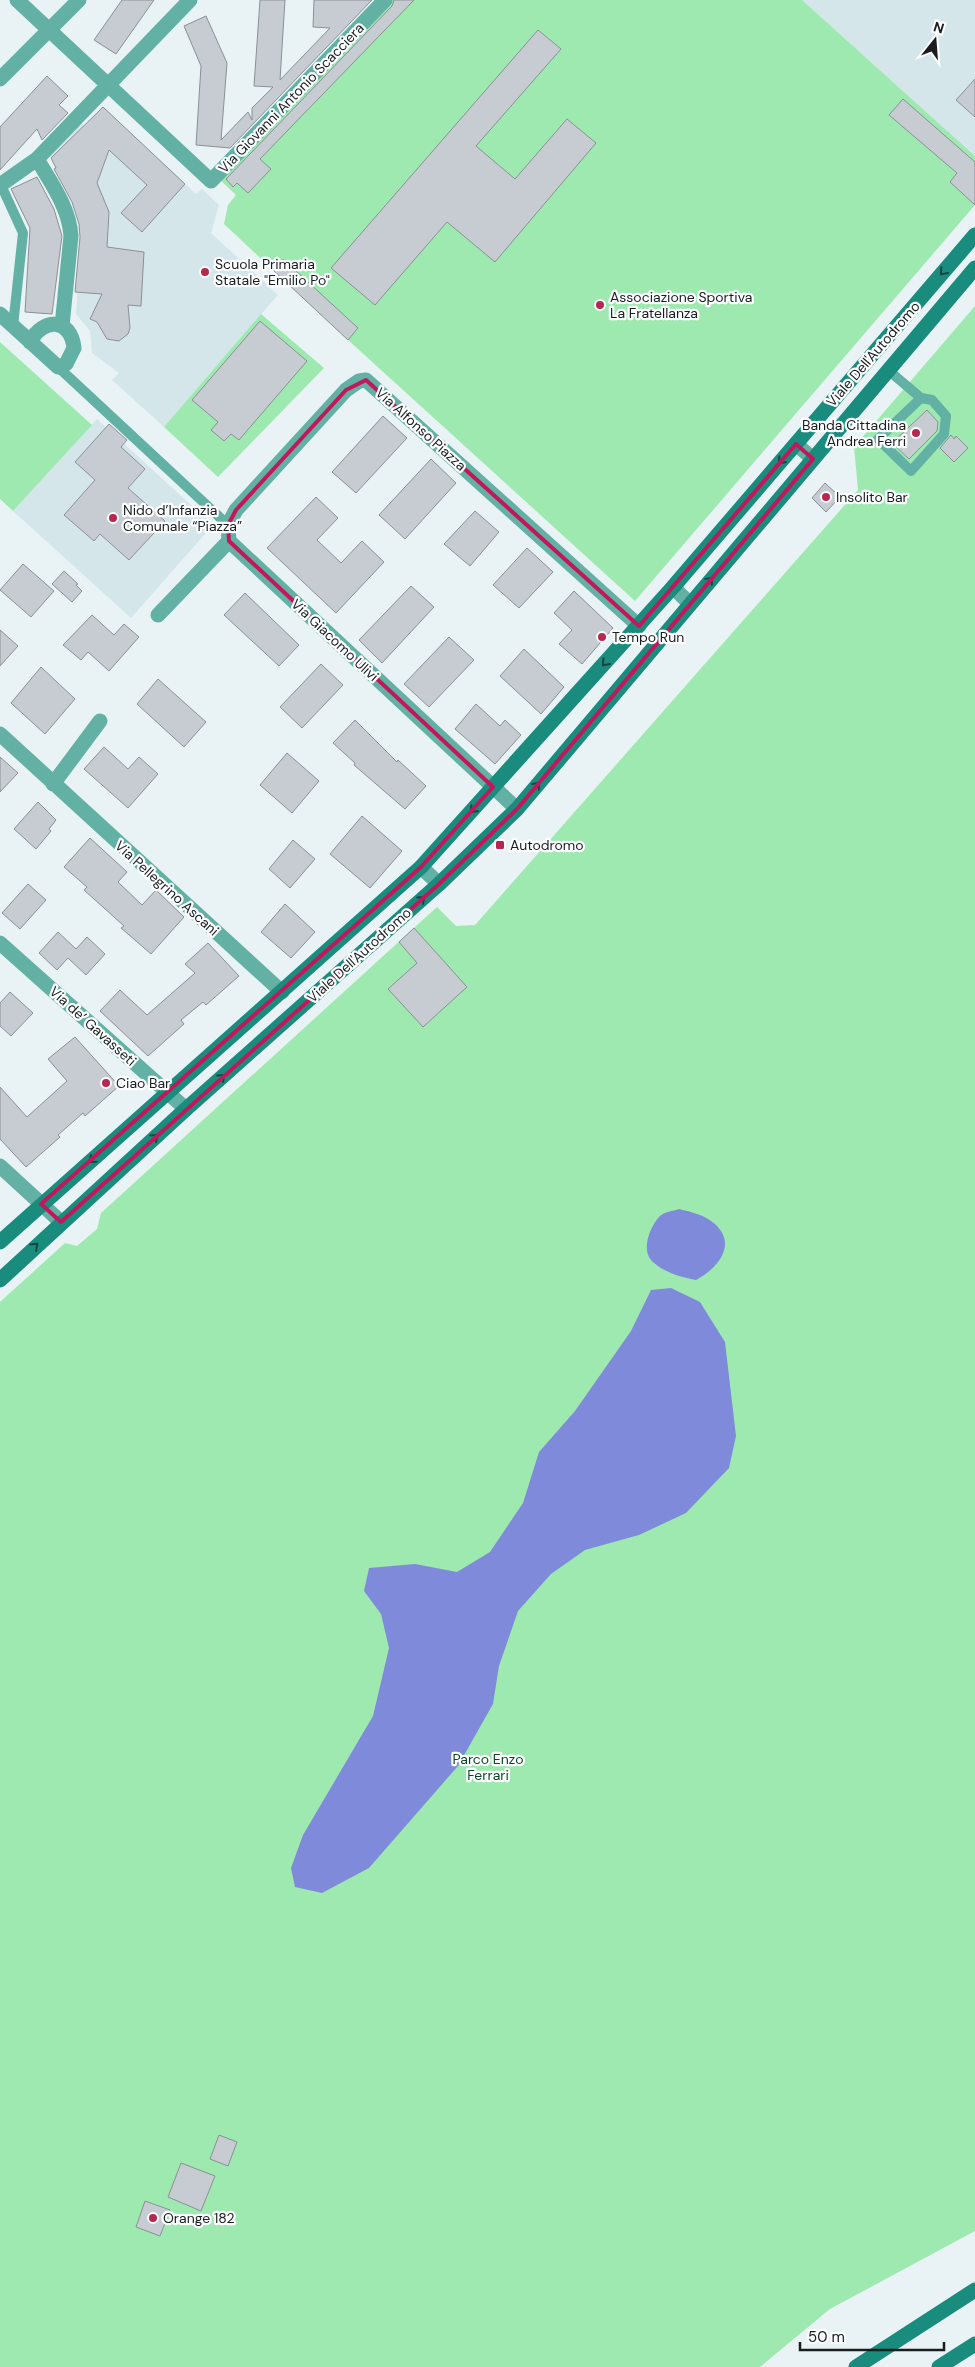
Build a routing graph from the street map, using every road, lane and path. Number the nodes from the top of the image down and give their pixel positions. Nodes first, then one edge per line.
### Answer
1 (17, 0) edge
2 (79, 0) edge
3 (190, 0) edge
4 (385, 0) edge
5 (48, 31) junction
6 (0, 79) edge
7 (107, 85) junction
8 (37, 159) junction
9 (0, 185) edge
10 (975, 235) edge
11 (975, 268) edge
12 (0, 314) edge
13 (13, 326) junction
14 (62, 326) junction
15 (30, 342) junction
16 (58, 368) junction
17 (888, 370) junction
18 (921, 398) junction
19 (796, 444) junction
20 (813, 459) junction
21 (228, 525) junction
22 (229, 541) junction
23 (673, 587) junction
24 (690, 604) junction
25 (158, 615) dead end
26 (639, 626) junction
27 (100, 721) dead end
28 (0, 734) edge
29 (53, 784) junction
30 (493, 787) junction
31 (517, 809) junction
32 (421, 867) junction
33 (439, 884) junction
34 (0, 943) edge
35 (282, 992) junction
36 (169, 1094) junction
37 (186, 1109) junction
38 (0, 1166) edge
39 (41, 1204) junction
40 (61, 1222) junction
41 (0, 1242) edge
42 (0, 1280) edge
43 (975, 2290) edge
44 (975, 2344) edge
45 (856, 2367) edge
46 (938, 2367) edge

1 - 5 street, Via Giovanni Antonio Scacciera
2 - 5 street
3 - 7 street
4 - 7 street, Via Giovanni Antonio Scacciera
5 - 6 street
5 - 7 street, Via Giovanni Antonio Scacciera
7 - 8 street
8 - 9 street
8 - 14 street
9 - 13 lane
10 -> 19 street, Viale Dell'Autodromo
11 - 17 street, Viale Dell'Autodromo
12 - 13 street
13 - 15 street
14 - 15 street
14 - 16 street
15 - 16 street
16 - 21 lane
17 - 18 lane
17 - 20 street, Viale Dell'Autodromo
18 - 18 lane
19 - 20 street
19 -> 23 street, Viale Dell'Autodromo
24 -> 20 street, Viale Dell'Autodromo
21 - 22 street
21 - 26 street, Via Alfonso Piazza
22 - 25 street
22 - 30 street, Via Giacomo Ulivi
23 - 24 street
23 - 26 street, Viale Dell'Autodromo
31 -> 24 street, Viale Dell'Autodromo
26 -> 30 street, Viale Dell'Autodromo
27 - 29 street
28 - 29 street, Via Pellegrino Ascani
29 - 35 street, Via Pellegrino Ascani
30 - 31 street, Via Giacomo Ulivi
30 -> 32 street, Viale Dell'Autodromo
31 - 33 street, Viale Dell'Autodromo
32 - 33 street
32 - 35 street, Viale Dell'Autodromo
37 -> 33 street, Viale Dell'Autodromo
34 - 36 street, Via de’ Gavasseti
35 - 36 street, Viale Dell'Autodromo
36 - 37 street, Via de’ Gavasseti
36 -> 39 street, Viale Dell'Autodromo
40 -> 37 street, Viale Dell'Autodromo
38 - 39 street
39 - 40 street
39 - 41 street, Viale Dell'Autodromo
42 -> 40 street, Viale Dell'Autodromo
43 - 45 street
44 - 46 street

